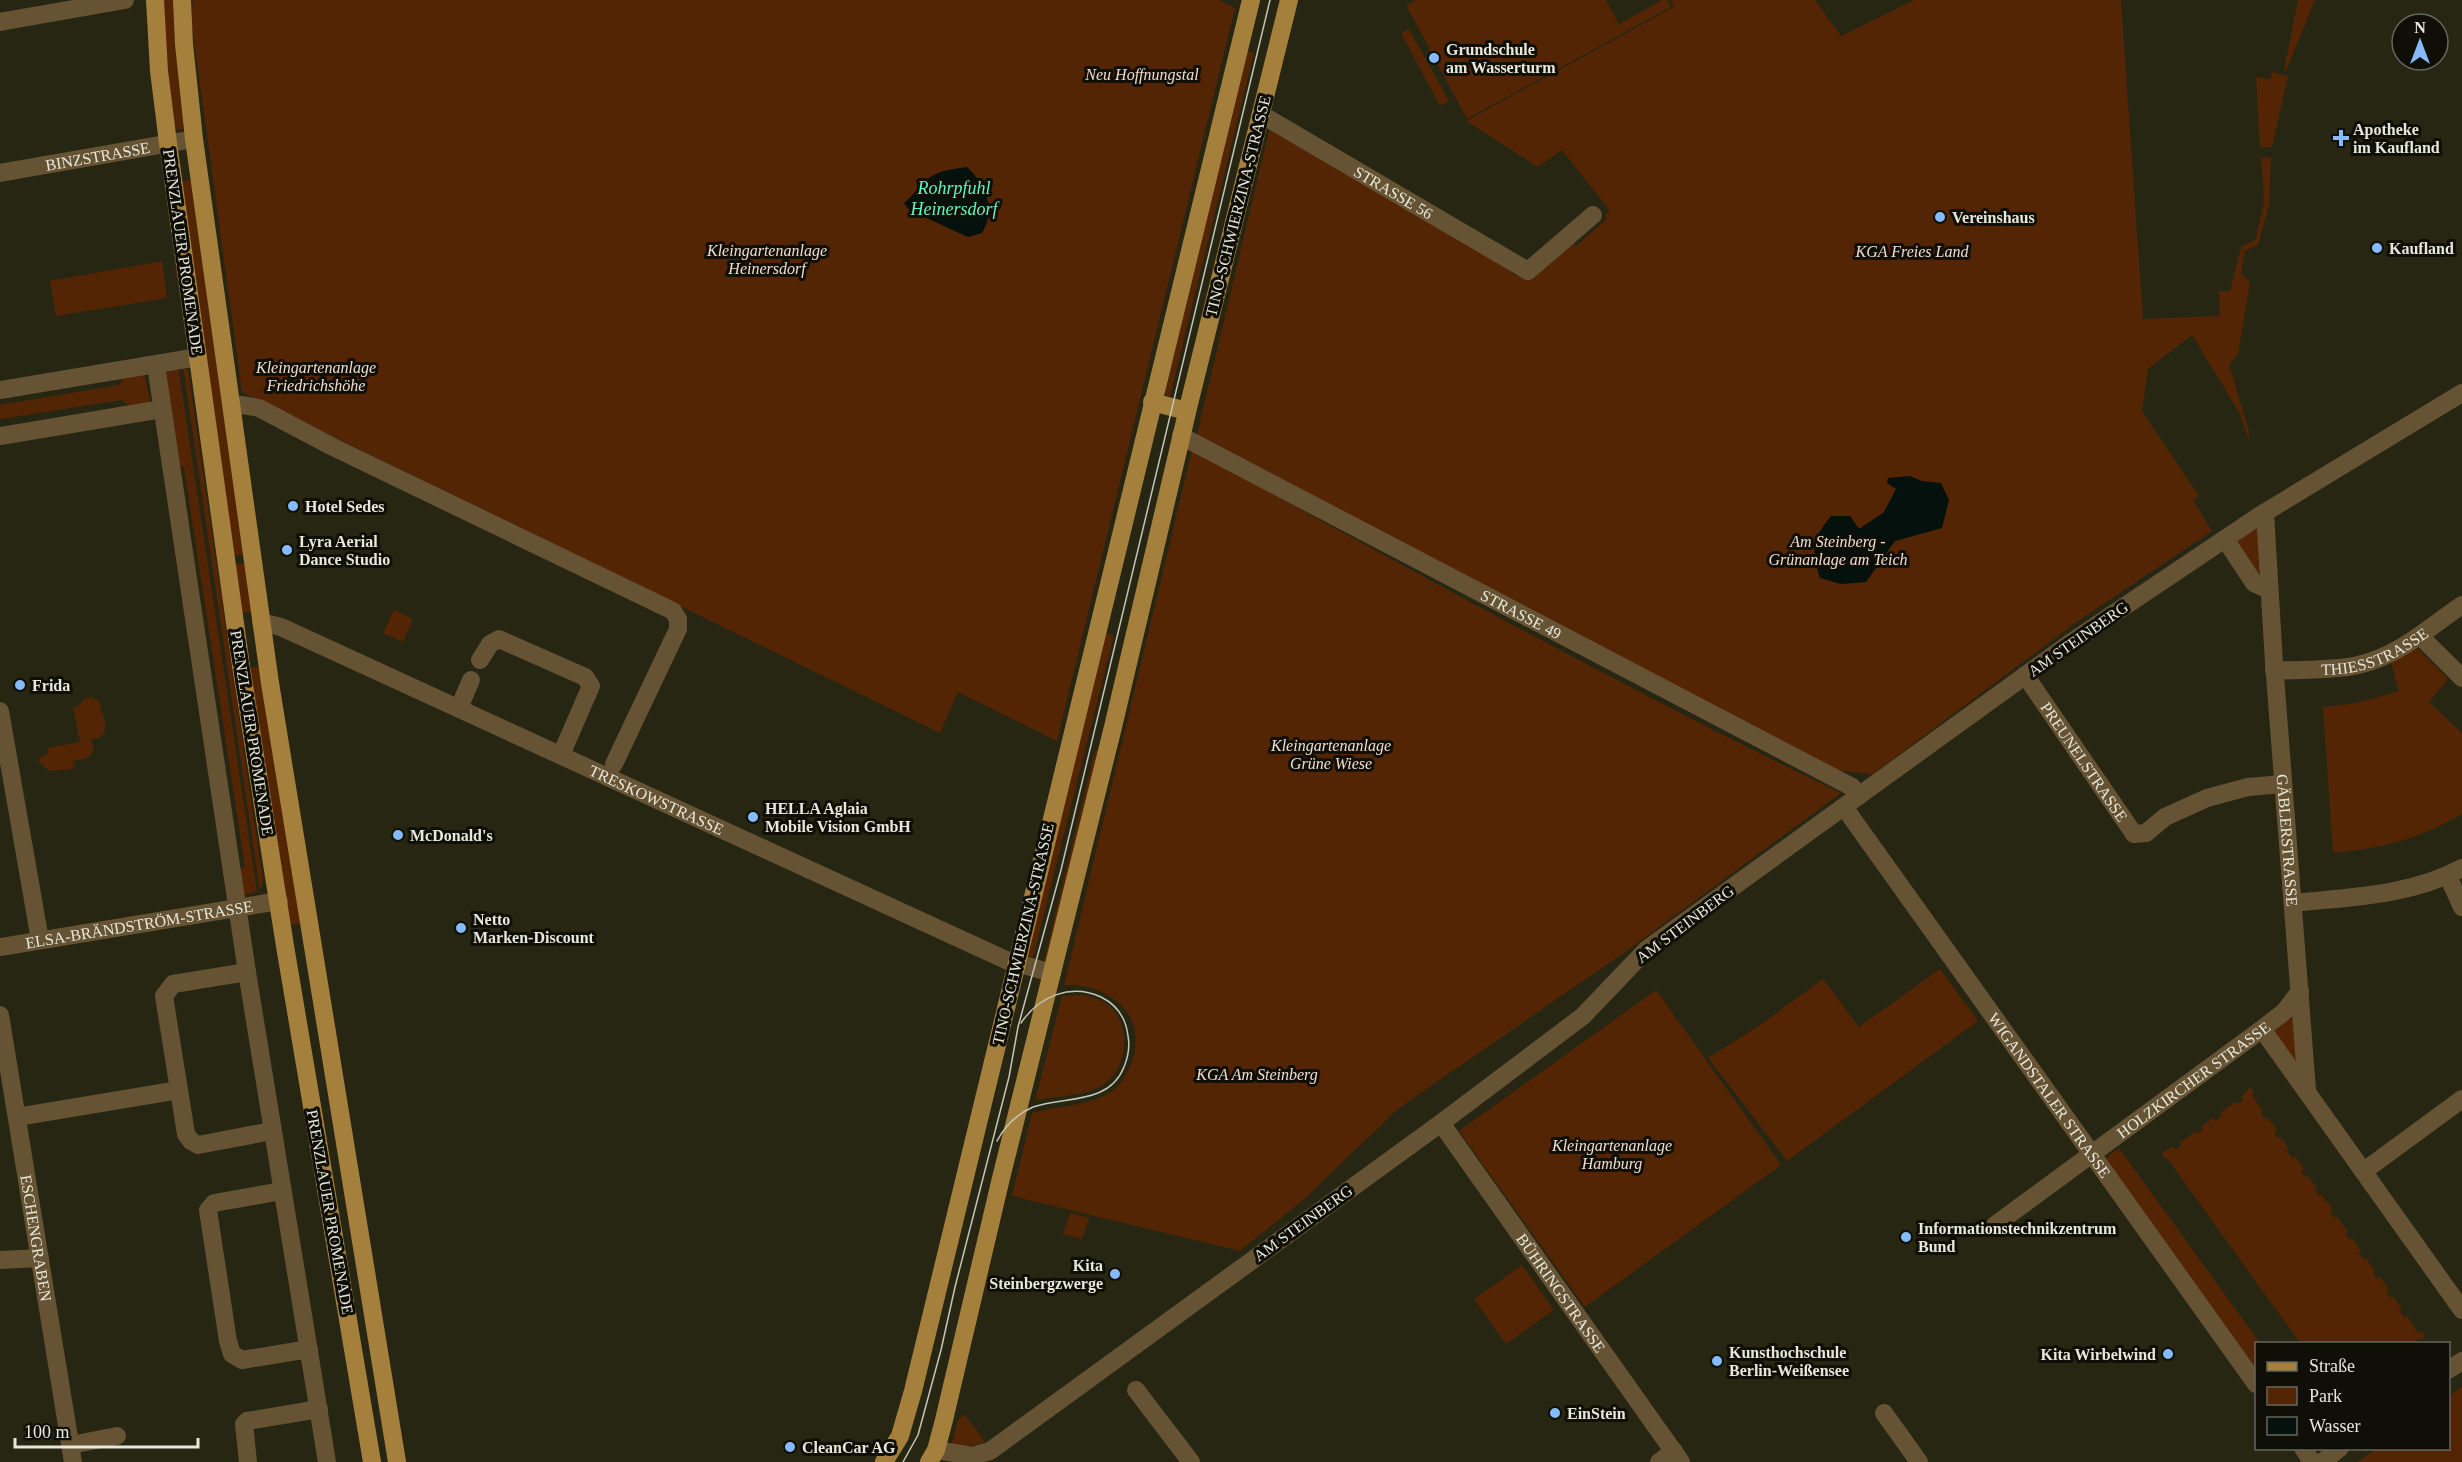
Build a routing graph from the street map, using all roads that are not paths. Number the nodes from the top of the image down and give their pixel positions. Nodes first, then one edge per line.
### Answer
1 (125, 0) edge
2 (155, 0) edge
3 (182, 0) edge
4 (1251, 0) edge
5 (1289, 0) edge
6 (72, 4) edge
7 (0, 22) edge
8 (1260, 116) junction
9 (194, 139) junction
10 (168, 143) junction
11 (0, 173) edge
12 (1593, 215) dead end
13 (198, 357) junction
14 (156, 365) junction
15 (0, 390) edge
16 (2462, 393) edge
17 (1152, 402) junction
18 (232, 406) junction
19 (162, 409) junction
20 (1187, 411) junction
21 (0, 436) edge
22 (1181, 436) junction
23 (2265, 513) junction
24 (2225, 539) junction
25 (2269, 590) junction
26 (2462, 605) edge
27 (261, 622) junction
28 (2420, 636) junction
29 (480, 660) dead end
30 (2274, 671) junction
31 (2025, 675) junction
32 (2462, 678) edge
33 (471, 680) dead end
34 (459, 708) junction
35 (0, 711) edge
36 (561, 755) junction
37 (614, 764) dead end
38 (2283, 784) junction
39 (1852, 802) junction
40 (8, 810) edge
41 (2455, 872) edge
42 (279, 902) junction
43 (2293, 903) junction
44 (2462, 907) edge
45 (237, 909) junction
46 (40, 940) junction
47 (0, 947) edge
48 (1016, 964) junction
49 (247, 972) junction
50 (1052, 973) junction
51 (2300, 991) junction
52 (0, 1015) edge
53 (2262, 1029) junction
54 (178, 1090) junction
55 (2307, 1090) junction
56 (2462, 1099) edge
57 (17, 1117) junction
58 (1441, 1123) junction
59 (272, 1131) junction
60 (2092, 1153) junction
61 (2364, 1171) junction
62 (282, 1191) junction
63 (1995, 1225) dead end
64 (40, 1258) junction
65 (0, 1260) edge
66 (2462, 1310) edge
67 (309, 1349) junction
68 (2255, 1383) edge
69 (1136, 1390) dead end
70 (319, 1409) junction
71 (1884, 1413) dead end
72 (117, 1436) dead end
73 (2339, 1450) edge
74 (72, 1453) edge
75 (933, 1456) edge
76 (1671, 1458) edge
77 (391, 1461) edge
78 (248, 1462) edge
79 (327, 1462) edge
80 (372, 1462) edge
81 (884, 1462) edge
82 (1191, 1462) edge
83 (1919, 1462) edge
84 (2322, 1462) edge

1 - 6 street
2 - 10 main road, PRENZLAUER PROMENADE
3 - 9 main road, PRENZLAUER PROMENADE
4 - 17 main road, TINO-SCHWIERZINA-STRASSE
5 - 8 main road, TINO-SCHWIERZINA-STRASSE
6 - 7 street
8 - 12 street, STRASSE 56
8 - 20 main road, TINO-SCHWIERZINA-STRASSE
9 - 10 street, BINZSTRASSE
9 - 18 main road, PRENZLAUER PROMENADE
10 - 11 street, BINZSTRASSE
10 - 13 main road, PRENZLAUER PROMENADE
13 - 14 street
13 - 42 main road, PRENZLAUER PROMENADE
14 - 15 street
14 - 19 street
16 - 23 street, AM STEINBERG
17 - 20 main road
17 - 48 main road, TINO-SCHWIERZINA-STRASSE
18 - 27 main road, PRENZLAUER PROMENADE
18 - 37 street
19 - 21 street
19 - 45 street
20 - 22 main road, TINO-SCHWIERZINA-STRASSE
22 - 39 street, STRASSE 49
22 - 50 main road, TINO-SCHWIERZINA-STRASSE
23 - 24 street, AM STEINBERG
23 - 25 street, GÄBLERSTRASSE
24 - 25 street
24 - 31 street, AM STEINBERG
25 - 30 street, GÄBLERSTRASSE
26 - 28 street, THIESSTRASSE
27 - 34 street, TRESKOWSTRASSE
27 - 77 main road, PRENZLAUER PROMENADE
28 - 30 street, THIESSTRASSE
28 - 32 street
29 - 36 street
30 - 38 street, GÄBLERSTRASSE
31 - 38 street, PREUNELSTRASSE
31 - 39 street, AM STEINBERG
33 - 34 street
34 - 36 street, TRESKOWSTRASSE
35 - 40 street
36 - 48 street, TRESKOWSTRASSE
38 - 43 street, GÄBLERSTRASSE
39 - 58 street, AM STEINBERG
39 - 60 street, WIGANDSTALER STRASSE
40 - 46 street
41 - 43 street
41 - 44 street
42 - 45 street, ELSA-BRÄNDSTRÖM-STRASSE
42 - 80 main road, PRENZLAUER PROMENADE
43 - 51 street, GÄBLERSTRASSE
45 - 46 street, ELSA-BRÄNDSTRÖM-STRASSE
45 - 49 street
46 - 47 street, ELSA-BRÄNDSTRÖM-STRASSE
48 - 50 street, TRESKOWSTRASSE
48 - 81 main road, TINO-SCHWIERZINA-STRASSE
49 - 54 street
49 - 59 street
50 - 75 main road, TINO-SCHWIERZINA-STRASSE
51 - 53 street, HOLZKIRCHER STRASSE
51 - 55 street, GÄBLERSTRASSE
52 - 57 street, ESCHENGRABEN
53 - 55 street
53 - 60 street, HOLZKIRCHER STRASSE
54 - 57 street
54 - 59 street
55 - 61 street
56 - 61 street
57 - 64 street, ESCHENGRABEN
58 - 75 street, AM STEINBERG
58 - 76 street, BÜHRINGSTRASSE
59 - 62 street
60 - 63 street, HOLZKIRCHER STRASSE
60 - 68 street, WIGANDSTALER STRASSE
61 - 66 street
62 - 67 street
62 - 67 street
64 - 65 street
64 - 74 street, ESCHENGRABEN
67 - 70 street
69 - 82 street
70 - 78 street
70 - 79 street
71 - 83 street
72 - 74 street
73 - 84 street

